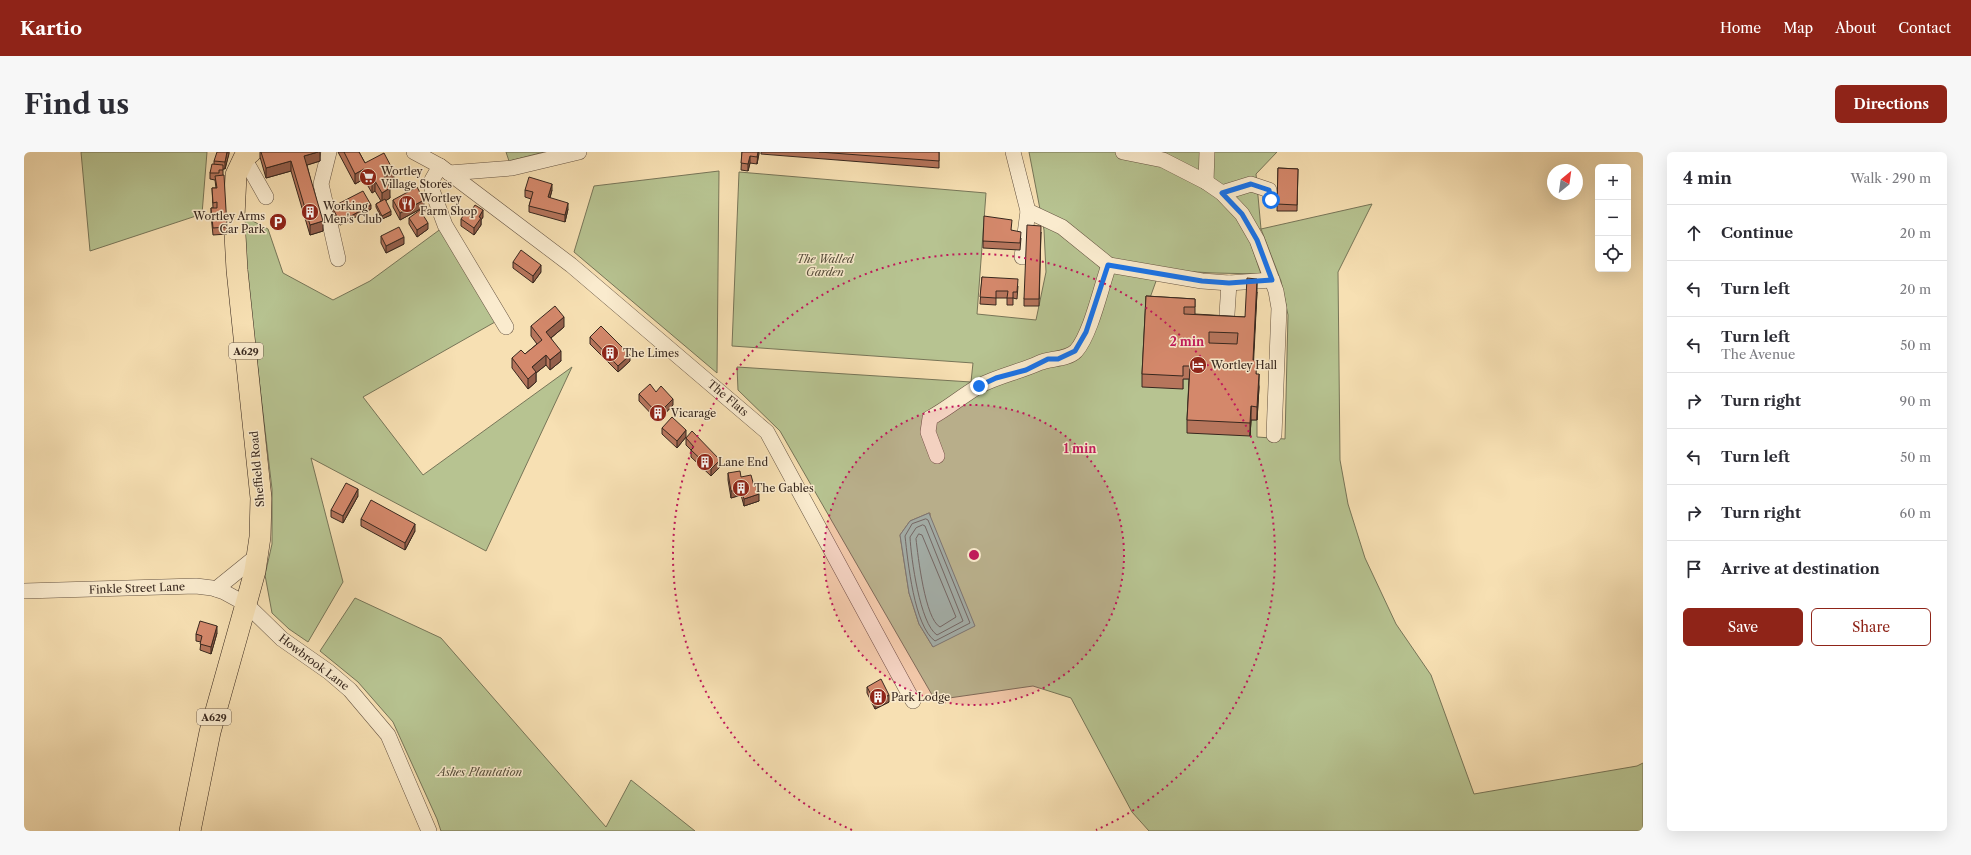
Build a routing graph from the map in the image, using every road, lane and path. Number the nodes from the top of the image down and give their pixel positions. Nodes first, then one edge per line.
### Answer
1 (328, 152) edge
2 (414, 152) edge
3 (579, 152) edge
4 (1013, 152) edge
5 (1123, 152) edge
6 (1207, 152) edge
7 (248, 155) edge
8 (445, 170) junction
9 (1206, 182) junction
10 (1222, 193) junction
11 (266, 197) dead end
12 (1271, 200) dead end
13 (1028, 211) junction
14 (1022, 257) dead end
15 (338, 259) dead end
16 (1108, 265) junction
17 (1272, 280) junction
18 (1229, 283) junction
19 (1227, 314) dead end
20 (506, 327) dead end
21 (1274, 435) dead end
22 (937, 456) dead end
23 (258, 555) junction
24 (216, 589) junction
25 (24, 591) edge
26 (246, 604) junction
27 (913, 701) dead end
28 (190, 831) edge
29 (429, 831) edge

1 - 15 street
2 - 8 street, The Flats
3 - 8 street
4 - 13 street
5 - 9 street
6 - 9 street
7 - 11 street
7 - 23 highway, Sheffield Road / A629
8 - 20 street
8 - 27 street, The Flats
9 - 10 street
10 - 12 street
10 - 17 street
13 - 14 street
13 - 16 street
16 - 18 street
16 - 22 street
17 - 18 street
17 - 21 street
18 - 19 street
23 - 24 street
23 - 26 highway, Sheffield Road / A629
24 - 25 street, Finkle Street Lane
24 - 26 street, Finkle Street Lane
26 - 28 highway, Sheffield Road / A629
26 - 29 street, Howbrook Lane

